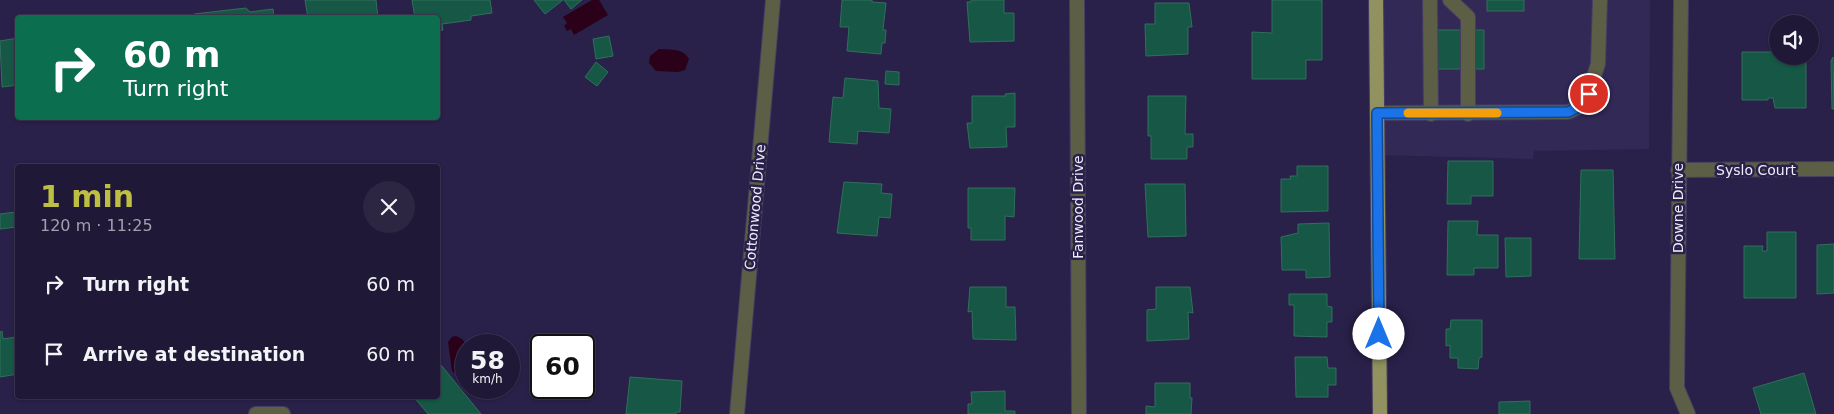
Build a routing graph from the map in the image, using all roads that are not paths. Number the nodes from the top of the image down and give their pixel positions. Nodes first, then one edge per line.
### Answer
1 (773, 0) edge
2 (1077, 0) edge
3 (1376, 0) edge
4 (1430, 0) edge
5 (1450, 0) edge
6 (1600, 0) edge
7 (1681, 0) edge
8 (1377, 113) junction
9 (1431, 114) junction
10 (1468, 114) junction
11 (1834, 169) edge
12 (1678, 170) junction
13 (256, 414) edge
14 (283, 414) edge
15 (737, 414) edge
16 (1079, 414) edge
17 (1380, 414) edge
18 (1688, 414) edge

1 - 15 street, Cottonwood Drive
2 - 16 street, Fanwood Drive
3 - 8 main road
4 - 9 street
5 - 10 street
6 - 10 street
7 - 12 street, Downe Drive
8 - 9 street
8 - 17 main road
9 - 10 street
11 - 12 street, Syslo Court
12 - 18 street, Downe Drive
13 - 14 street

